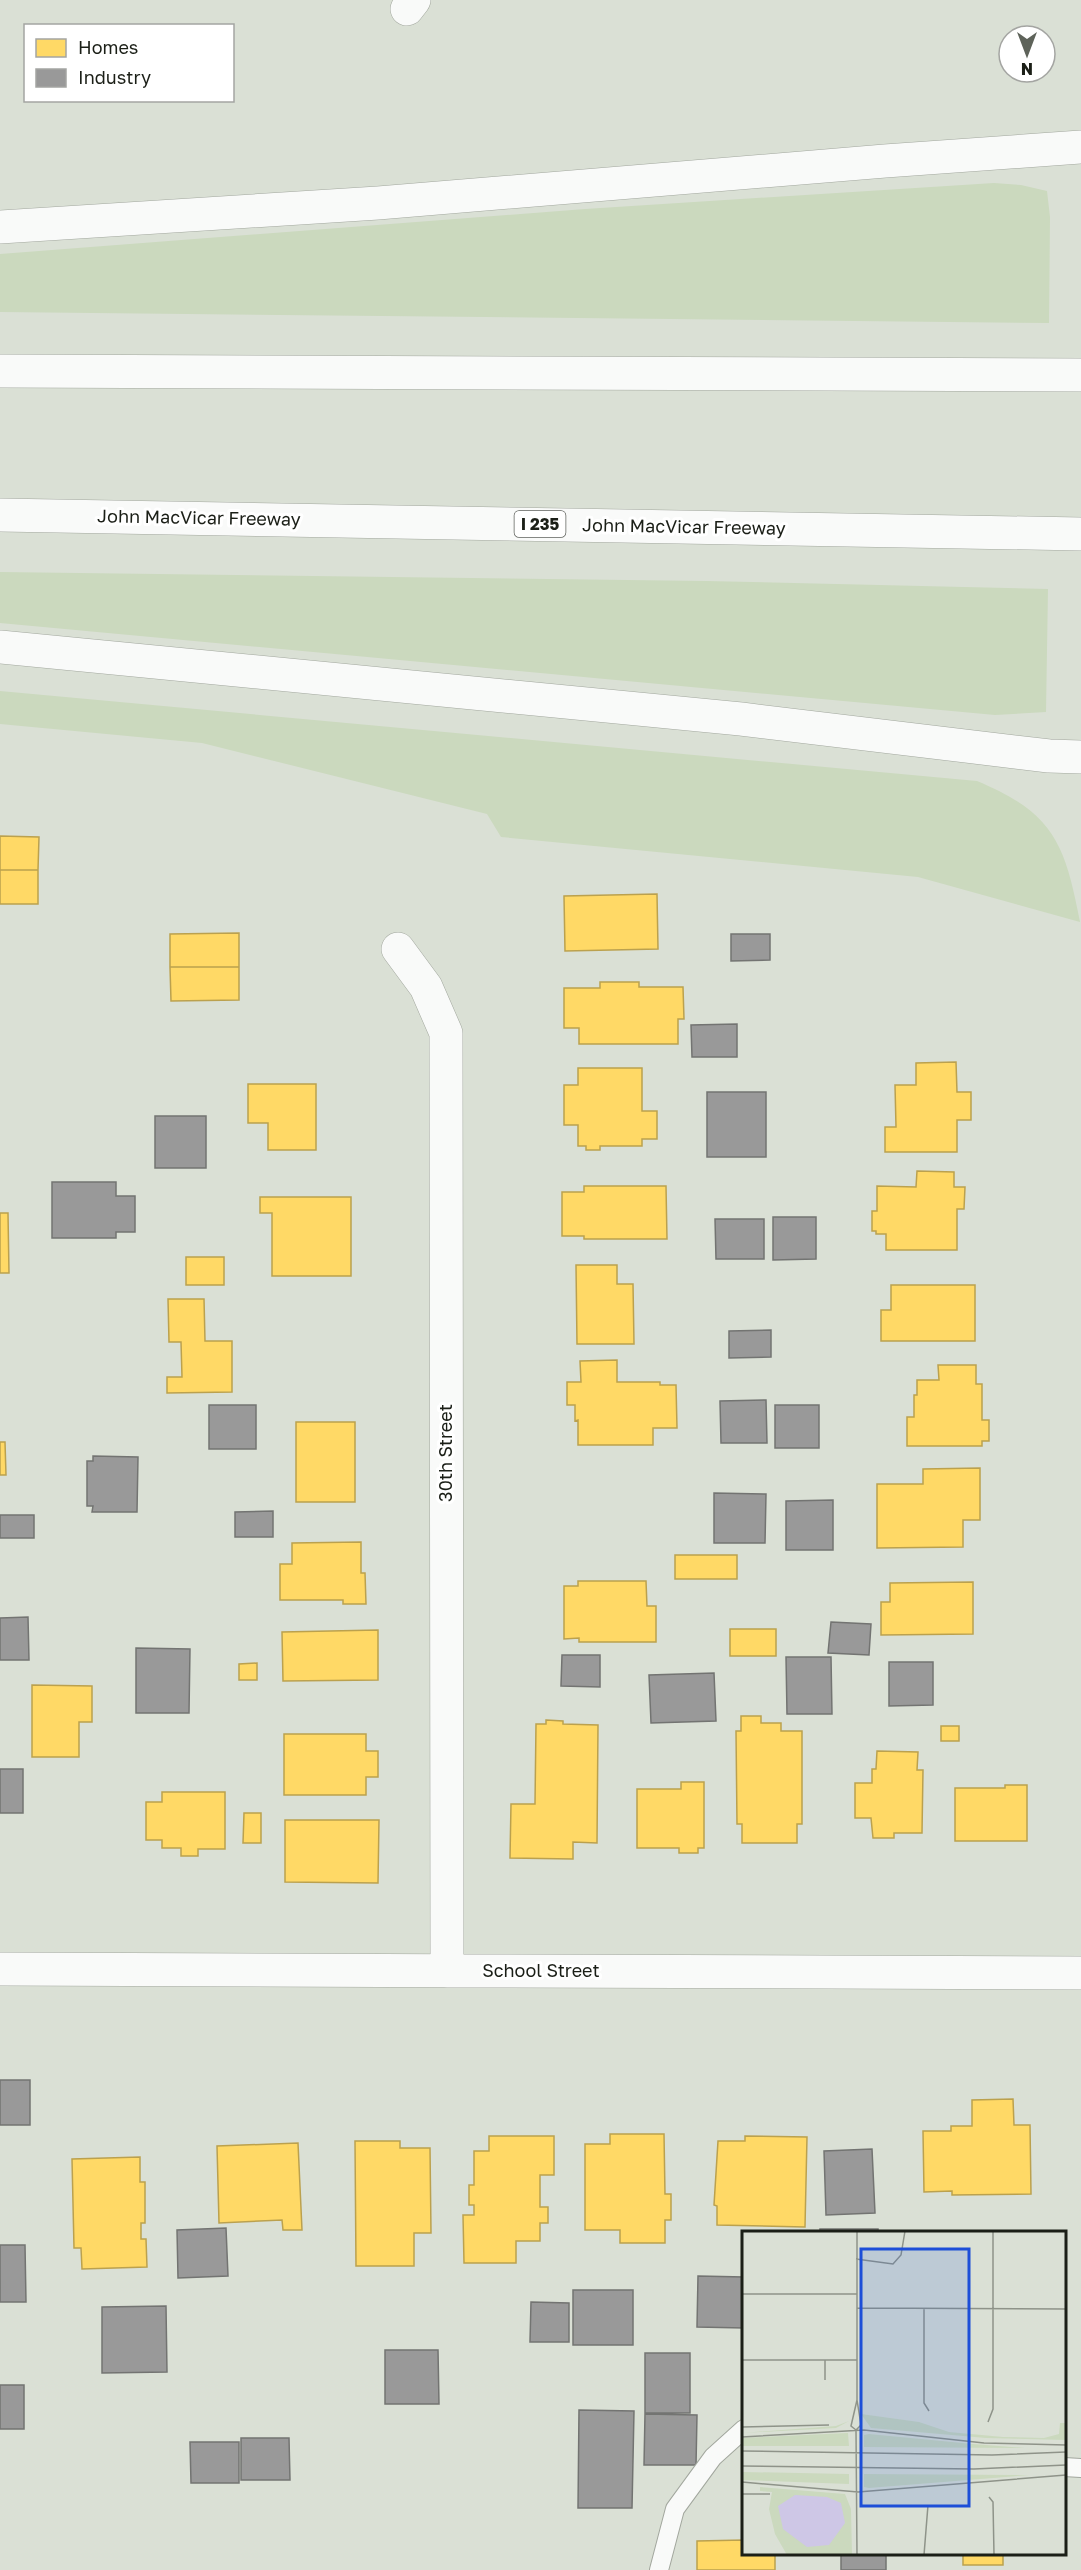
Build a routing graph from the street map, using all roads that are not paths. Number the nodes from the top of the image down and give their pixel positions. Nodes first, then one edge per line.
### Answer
1 (1081, 147) edge
2 (0, 227) edge
3 (0, 371) edge
4 (1081, 375) edge
5 (0, 515) edge
6 (1081, 534) edge
7 (0, 647) edge
8 (1081, 757) edge
9 (398, 949) dead end
10 (0, 1969) edge
11 (447, 1971) junction
12 (1081, 1973) edge
13 (742, 2431) edge
14 (1066, 2467) edge
15 (1081, 2468) edge
16 (659, 2570) edge

1 - 2 main road
3 - 4 main road
5 - 6 main road, John MacVicar Freeway / I 235
7 - 8 main road
9 - 11 main road, 30th Street
10 - 11 main road, School Street
11 - 12 main road, School Street
13 - 16 lane
14 - 15 lane

